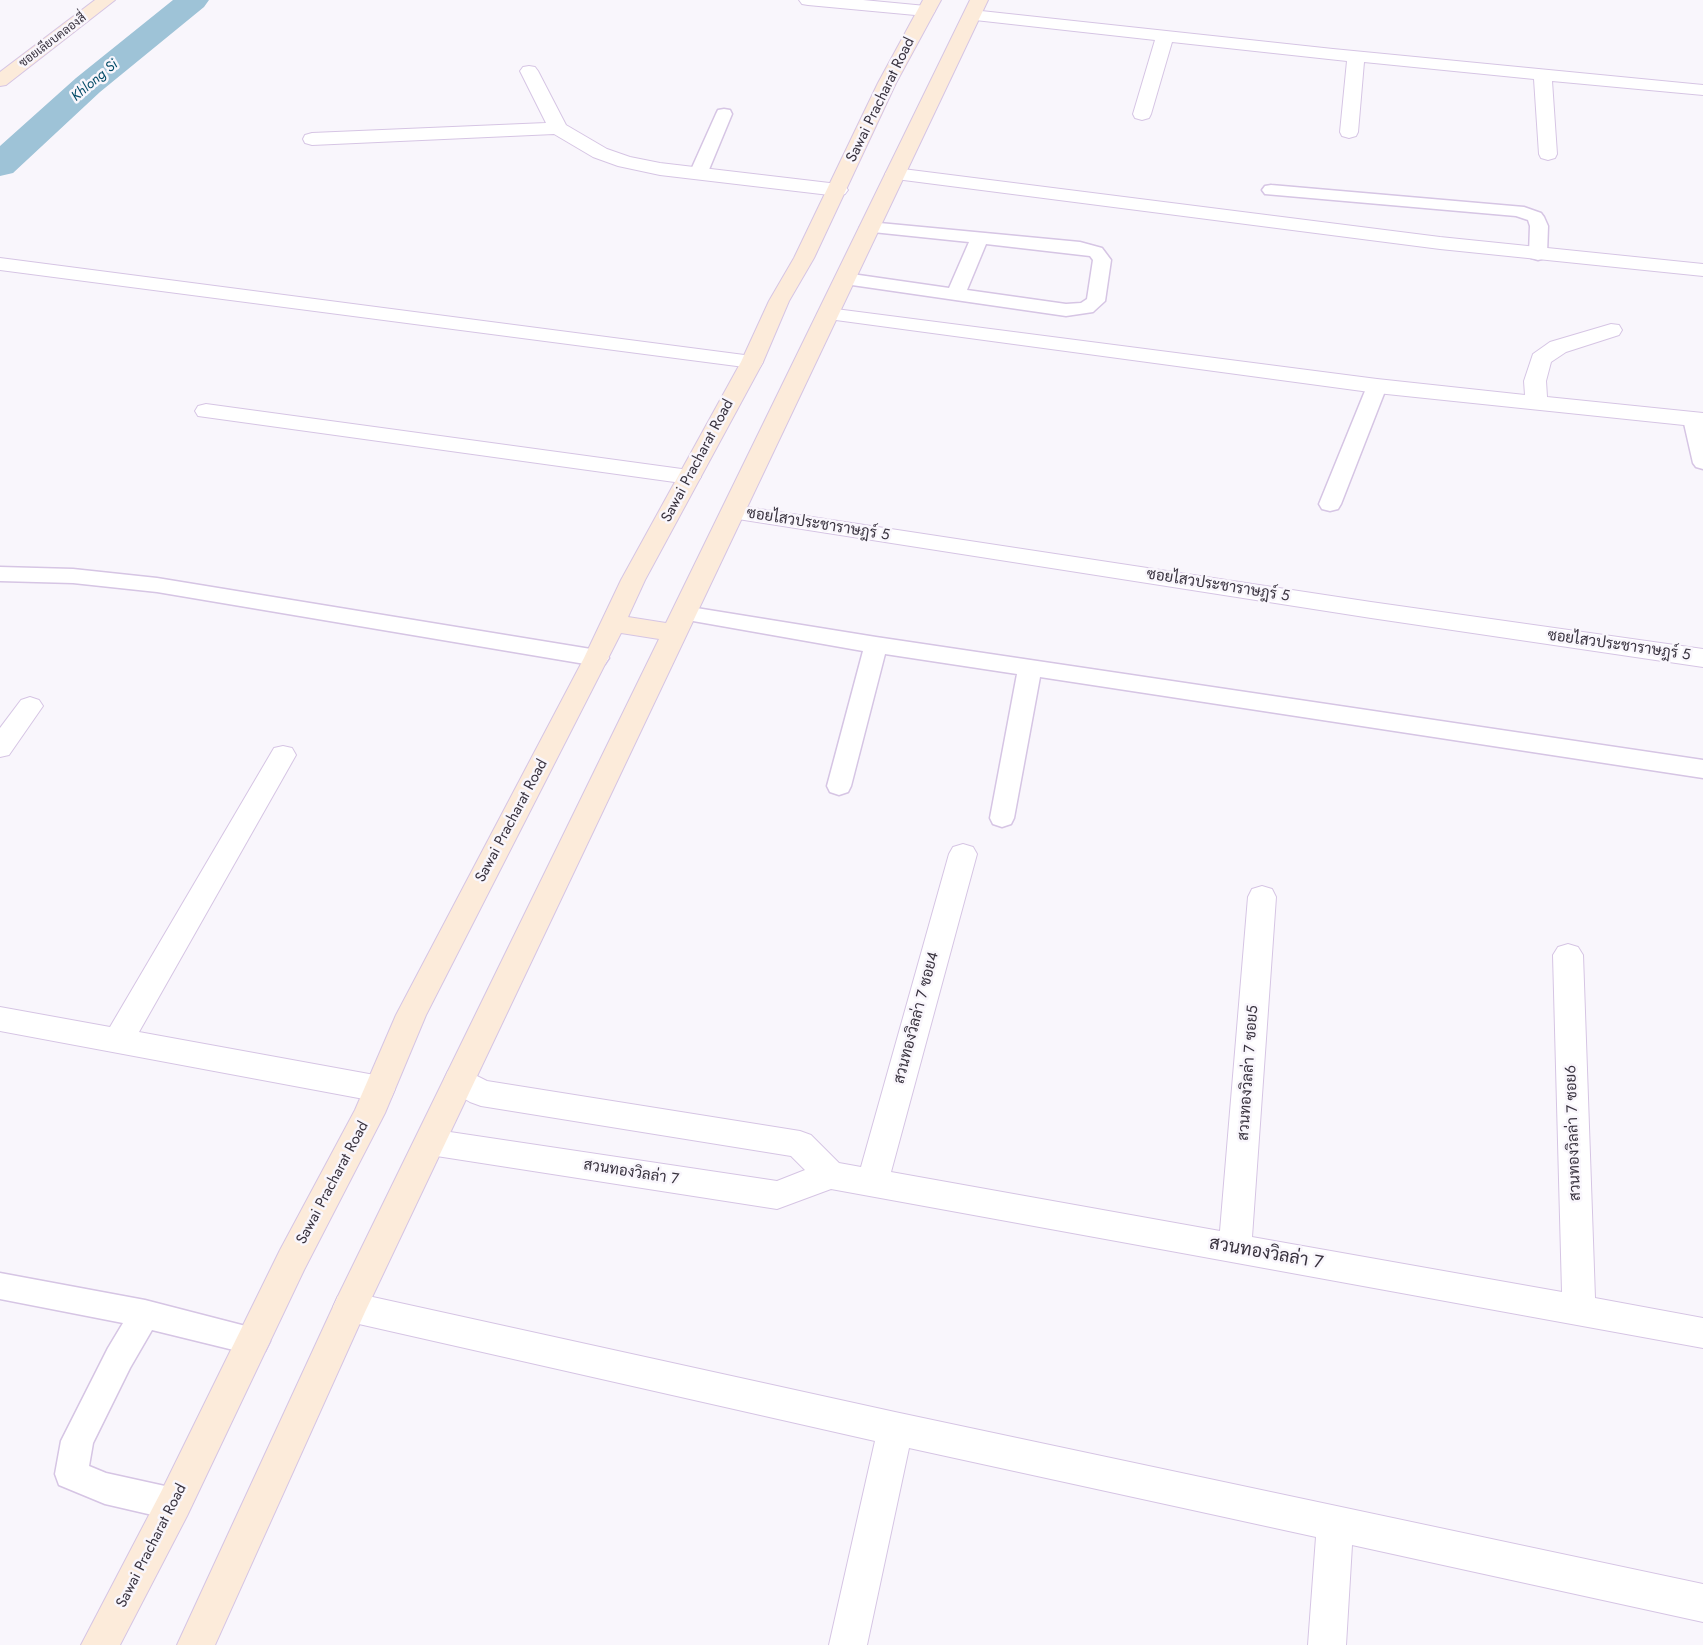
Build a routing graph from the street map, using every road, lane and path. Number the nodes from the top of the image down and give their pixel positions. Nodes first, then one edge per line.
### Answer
1 (106, 0) edge
2 (808, 0) edge
3 (929, 6) edge
4 (975, 7) edge
5 (1166, 35) junction
6 (1356, 56) junction
7 (529, 71) dead end
8 (1543, 74) junction
9 (0, 81) edge
10 (1703, 90) edge
11 (724, 114) dead end
12 (1142, 114) dead end
13 (558, 128) junction
14 (1349, 132) dead end
15 (312, 139) dead end
16 (1548, 154) dead end
17 (699, 172) junction
18 (895, 174) junction
19 (838, 190) junction
20 (1271, 190) dead end
21 (870, 227) junction
22 (980, 237) junction
23 (1538, 254) junction
24 (0, 264) edge
25 (1703, 270) edge
26 (845, 279) junction
27 (956, 296) junction
28 (828, 314) junction
29 (1611, 330) dead end
30 (752, 362) junction
31 (1376, 386) junction
32 (1536, 402) junction
33 (206, 411) dead end
34 (1698, 420) edge
35 (1703, 463) edge
36 (689, 477) junction
37 (1330, 504) dead end
38 (733, 512) junction
39 (0, 574) edge
40 (613, 623) junction
41 (679, 623) junction
42 (876, 645) junction
43 (597, 658) junction
44 (1703, 658) edge
45 (1030, 668) junction
46 (30, 706) dead end
47 (0, 748) edge
48 (282, 755) dead end
49 (1703, 769) edge
50 (839, 786) dead end
51 (1002, 818) dead end
52 (963, 854) dead end
53 (1262, 897) dead end
54 (1568, 955) dead end
55 (0, 1019) edge
56 (118, 1041) junction
57 (459, 1080) junction
58 (380, 1088) junction
59 (430, 1142) junction
60 (830, 1175) junction
61 (872, 1183) junction
62 (1235, 1248) junction
63 (0, 1286) edge
64 (350, 1307) junction
65 (1579, 1310) junction
66 (145, 1314) junction
67 (1703, 1333) edge
68 (254, 1340) junction
69 (894, 1429) junction
70 (174, 1504) junction
71 (1334, 1524) junction
72 (1703, 1603) edge
73 (100, 1645) edge
74 (196, 1645) edge
75 (848, 1645) edge
76 (1327, 1645) edge

1 - 9 main road, ซอยเลียบคลองสี่
2 - 3 street
3 - 19 main road, Sawai Pracharat Road
4 - 5 street
4 - 18 main road
5 - 6 street
5 - 12 street
6 - 8 street
6 - 14 street
7 - 13 street
8 - 10 street
8 - 16 street
11 - 17 lane
13 - 15 street
13 - 17 street
17 - 19 street
18 - 21 main road
18 - 23 street
19 - 30 main road, Sawai Pracharat Road
20 - 23 lane
21 - 22 lane
21 - 26 main road
22 - 27 lane
22 - 27 lane
23 - 25 street
24 - 30 street
26 - 27 lane
26 - 28 main road
28 - 31 street
28 - 38 main road
29 - 32 street
30 - 36 main road, Sawai Pracharat Road
31 - 32 street
31 - 37 lane
32 - 34 street
33 - 36 street
34 - 35 lane
36 - 40 main road, Sawai Pracharat Road
38 - 41 main road
38 - 44 street, ซอยไสวประชาราษฎร์ 5
39 - 43 lane
40 - 41 main road
40 - 43 main road, Sawai Pracharat Road
41 - 42 lane
41 - 57 main road
42 - 45 lane
42 - 50 lane
43 - 58 main road, Sawai Pracharat Road
45 - 49 lane
45 - 51 lane
46 - 47 street
48 - 56 street
52 - 61 street, สวนทองวิลล่า 7 ซอย4
53 - 62 street, สวนทองวิลล่า 7 ซอย5
54 - 65 street, สวนทองวิลล่า 7 ซอย6
55 - 56 street
56 - 58 street
57 - 59 main road
57 - 60 street
58 - 68 main road, Sawai Pracharat Road
59 - 60 street, สวนทองวิลล่า 7
59 - 64 main road
60 - 61 street, สวนทองวิลล่า 7
61 - 62 street, สวนทองวิลล่า 7
62 - 65 street, สวนทองวิลล่า 7
63 - 66 lane
64 - 69 street
64 - 74 main road
65 - 67 street, สวนทองวิลล่า 7
66 - 68 lane
66 - 70 lane
68 - 70 main road, Sawai Pracharat Road
69 - 71 street
69 - 75 street
70 - 73 main road, Sawai Pracharat Road
71 - 72 street
71 - 76 street

